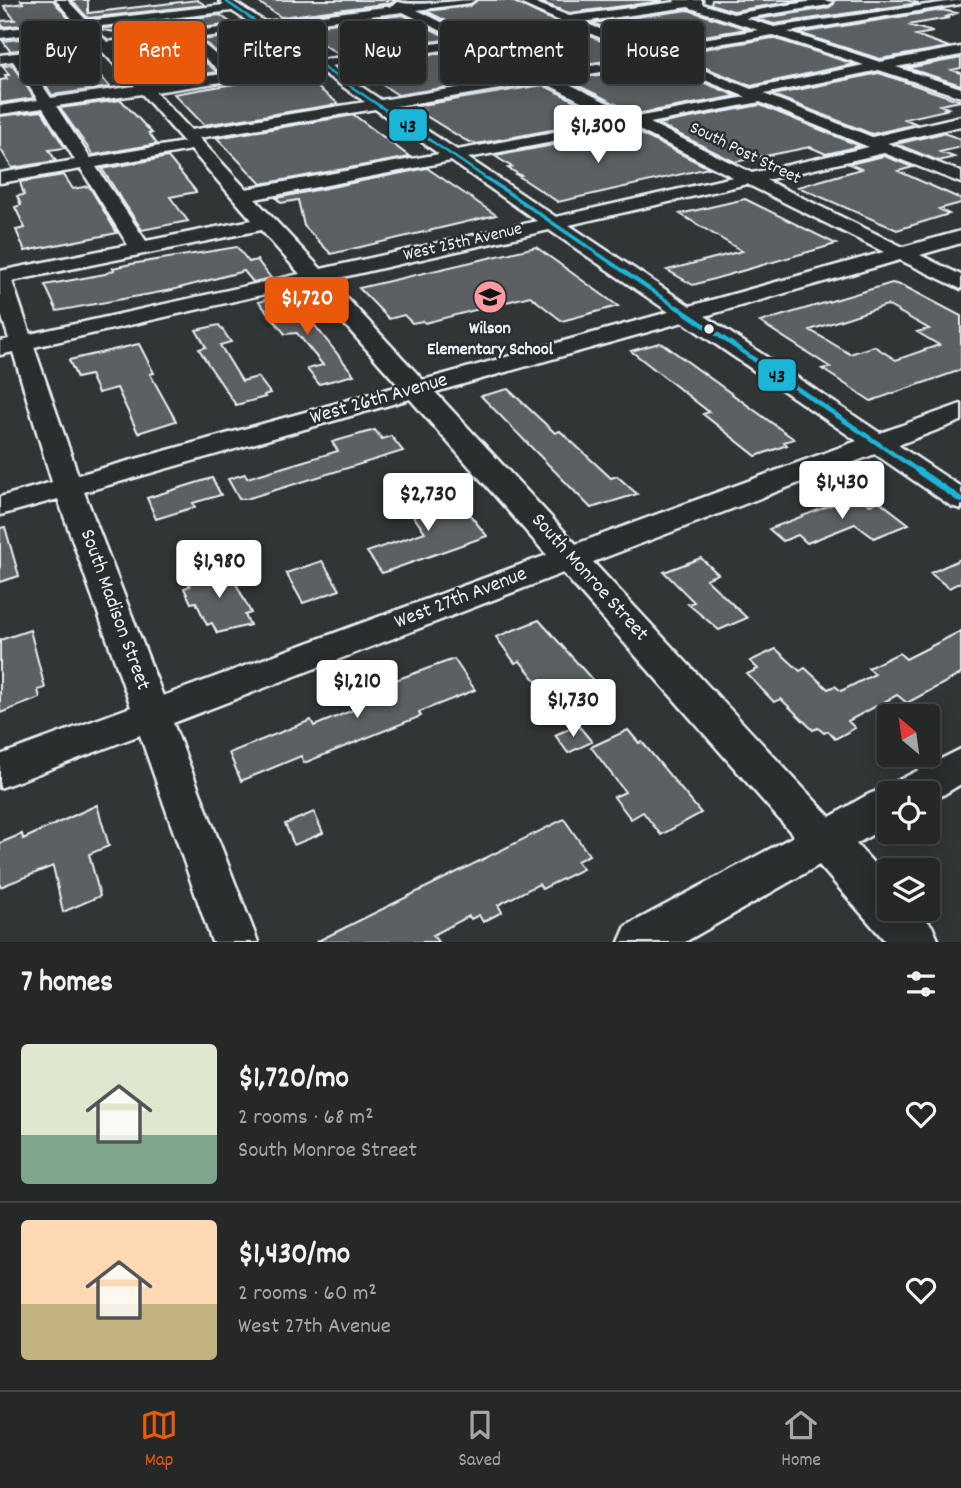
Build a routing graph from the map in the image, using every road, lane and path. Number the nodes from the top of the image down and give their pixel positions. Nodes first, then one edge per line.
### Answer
1 (359, 0) edge
2 (436, 0) edge
3 (470, 0) edge
4 (518, 0) edge
5 (711, 0) edge
6 (961, 1) edge
7 (684, 2) edge
8 (828, 2) dead end
9 (229, 3) edge
10 (562, 5) dead end
11 (401, 6) junction
12 (539, 8) junction
13 (377, 9) junction
14 (731, 17) junction
15 (81, 20) edge
16 (568, 20) joint
17 (256, 21) edge
18 (284, 21) edge
19 (219, 23) edge
20 (114, 25) edge
21 (440, 26) edge
22 (775, 31) junction
23 (0, 34) edge
24 (704, 42) edge
25 (440, 47) edge
26 (961, 51) edge
27 (205, 52) edge
28 (6, 57) edge
29 (326, 63) edge
30 (219, 64) edge
31 (879, 66) junction
32 (326, 69) edge
33 (704, 74) edge
34 (219, 78) edge
35 (504, 84) edge
36 (560, 84) edge
37 (145, 89) junction
38 (961, 93) edge
39 (755, 95) junction
40 (48, 103) junction
41 (377, 105) junction
42 (0, 110) edge
43 (961, 121) edge
44 (636, 122) junction
45 (190, 141) junction
46 (878, 145) junction
47 (455, 156) junction
48 (86, 164) junction
49 (0, 178) edge
50 (750, 178) junction
51 (961, 178) edge
52 (240, 196) junction
53 (265, 223) junction
54 (553, 223) junction
55 (961, 237) edge
56 (140, 248) junction
57 (901, 254) junction
58 (0, 276) edge
59 (314, 276) junction
60 (961, 284) edge
61 (686, 314) junction
62 (10, 346) edge
63 (416, 390) junction
64 (961, 412) edge
65 (877, 443) junction
66 (68, 487) junction
67 (961, 500) edge
68 (0, 506) edge
69 (571, 558) junction
70 (153, 715) junction
71 (961, 765) edge
72 (0, 772) edge
73 (932, 781) edge
74 (877, 812) edge
75 (823, 841) junction
76 (235, 942) edge
77 (642, 942) edge
78 (916, 942) edge

1 - 13 street
2 - 11 street
3 - 11 street
4 - 12 street
5 - 7 street
6 - 22 street
7 - 14 street
7 - 16 street
8 - 14 street
9 - 15 street
9 - 17 street
10 - 12 street
11 - 13 street
11 - 21 street, South Post Street
12 - 16 street
13 - 18 street
14 - 22 street
15 - 19 street
15 - 20 street
15 - 23 street
15 - 28 street
15 - 37 street, South Monroe Street
22 - 24 street
22 - 31 street
25 - 29 street
26 - 31 street
27 - 30 street
28 - 40 street
31 - 38 street
31 - 39 street
32 - 41 street
33 - 39 street
34 - 37 street
35 - 41 street
36 - 44 street, South Post Street
37 - 40 street
37 - 45 street, South Monroe Street
39 - 44 street
39 - 46 street
40 - 42 street
40 - 48 street
41 - 45 street
41 - 47 street
43 - 46 street, West 25th Avenue
44 - 47 street
44 - 50 street, South Post Street
45 - 48 street
45 - 52 street, South Monroe Street
46 - 50 street, West 25th Avenue
46 - 51 street
47 - 52 street
47 - 54 street
48 - 49 street
48 - 56 street
50 - 54 street, West 25th Avenue
50 - 57 street, South Post Street
52 - 53 street, South Monroe Street
53 - 56 street
53 - 59 street, South Monroe Street
54 - 59 street, West 25th Avenue
54 - 61 street
55 - 57 street, West 26th Avenue
56 - 58 street
57 - 60 street, South Post Street
57 - 61 street, West 26th Avenue
58 - 62 street, South Madison Street
59 - 62 street, West 25th Avenue
59 - 63 street, South Monroe Street
61 - 63 street, West 26th Avenue
61 - 65 street
62 - 66 street, South Madison Street
63 - 66 street, West 26th Avenue
63 - 69 street, South Monroe Street
64 - 65 street, West 27th Avenue
65 - 67 street
65 - 69 street, West 27th Avenue
66 - 68 street, West 26th Avenue
66 - 70 street, South Madison Street
69 - 70 street, West 27th Avenue
69 - 75 street, South Monroe Street
70 - 72 street, West 27th Avenue
70 - 76 street, South Madison Street
71 - 73 street
74 - 75 street
75 - 77 street
75 - 78 street, South Monroe Street

